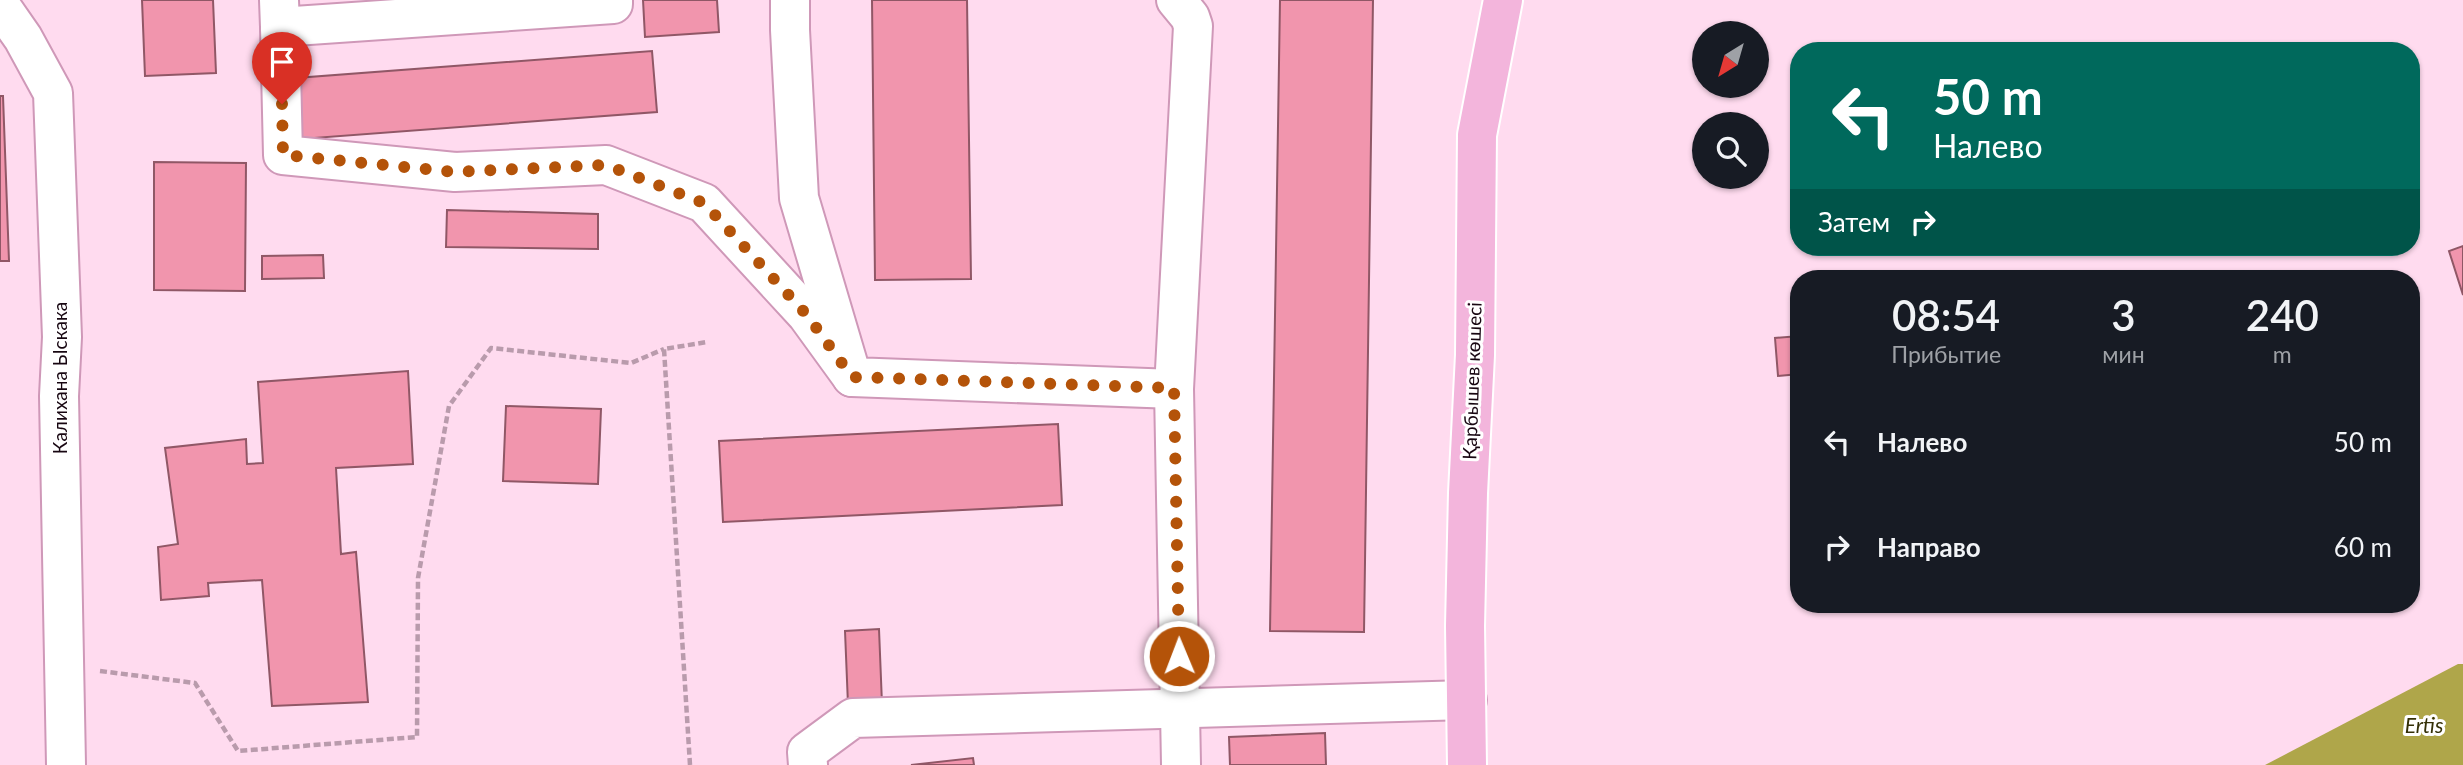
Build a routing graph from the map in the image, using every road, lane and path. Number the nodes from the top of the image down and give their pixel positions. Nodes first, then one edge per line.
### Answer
1 (613, 0) edge
2 (790, 0) edge
3 (1176, 0) edge
4 (1503, 0) edge
5 (0, 5) edge
6 (279, 14) edge
7 (707, 342) dead end
8 (664, 349) junction
9 (852, 377) junction
10 (1174, 388) junction
11 (64, 666) junction
12 (1467, 700) junction
13 (1180, 709) junction
14 (66, 765) edge
15 (690, 765) edge
16 (808, 765) edge
17 (1181, 765) edge
18 (1467, 765) edge

1 - 6 street
2 - 9 street
3 - 10 street
4 - 12 main road, Қарбышев көшесі
5 - 11 street, Калихана Ыскака
6 - 9 street
7 - 8 path
8 - 11 path
8 - 15 path
9 - 10 street
10 - 13 street
11 - 14 street, Калихана Ыскака
12 - 13 street
12 - 18 main road, Қарбышев көшесі
13 - 16 street
13 - 17 street

